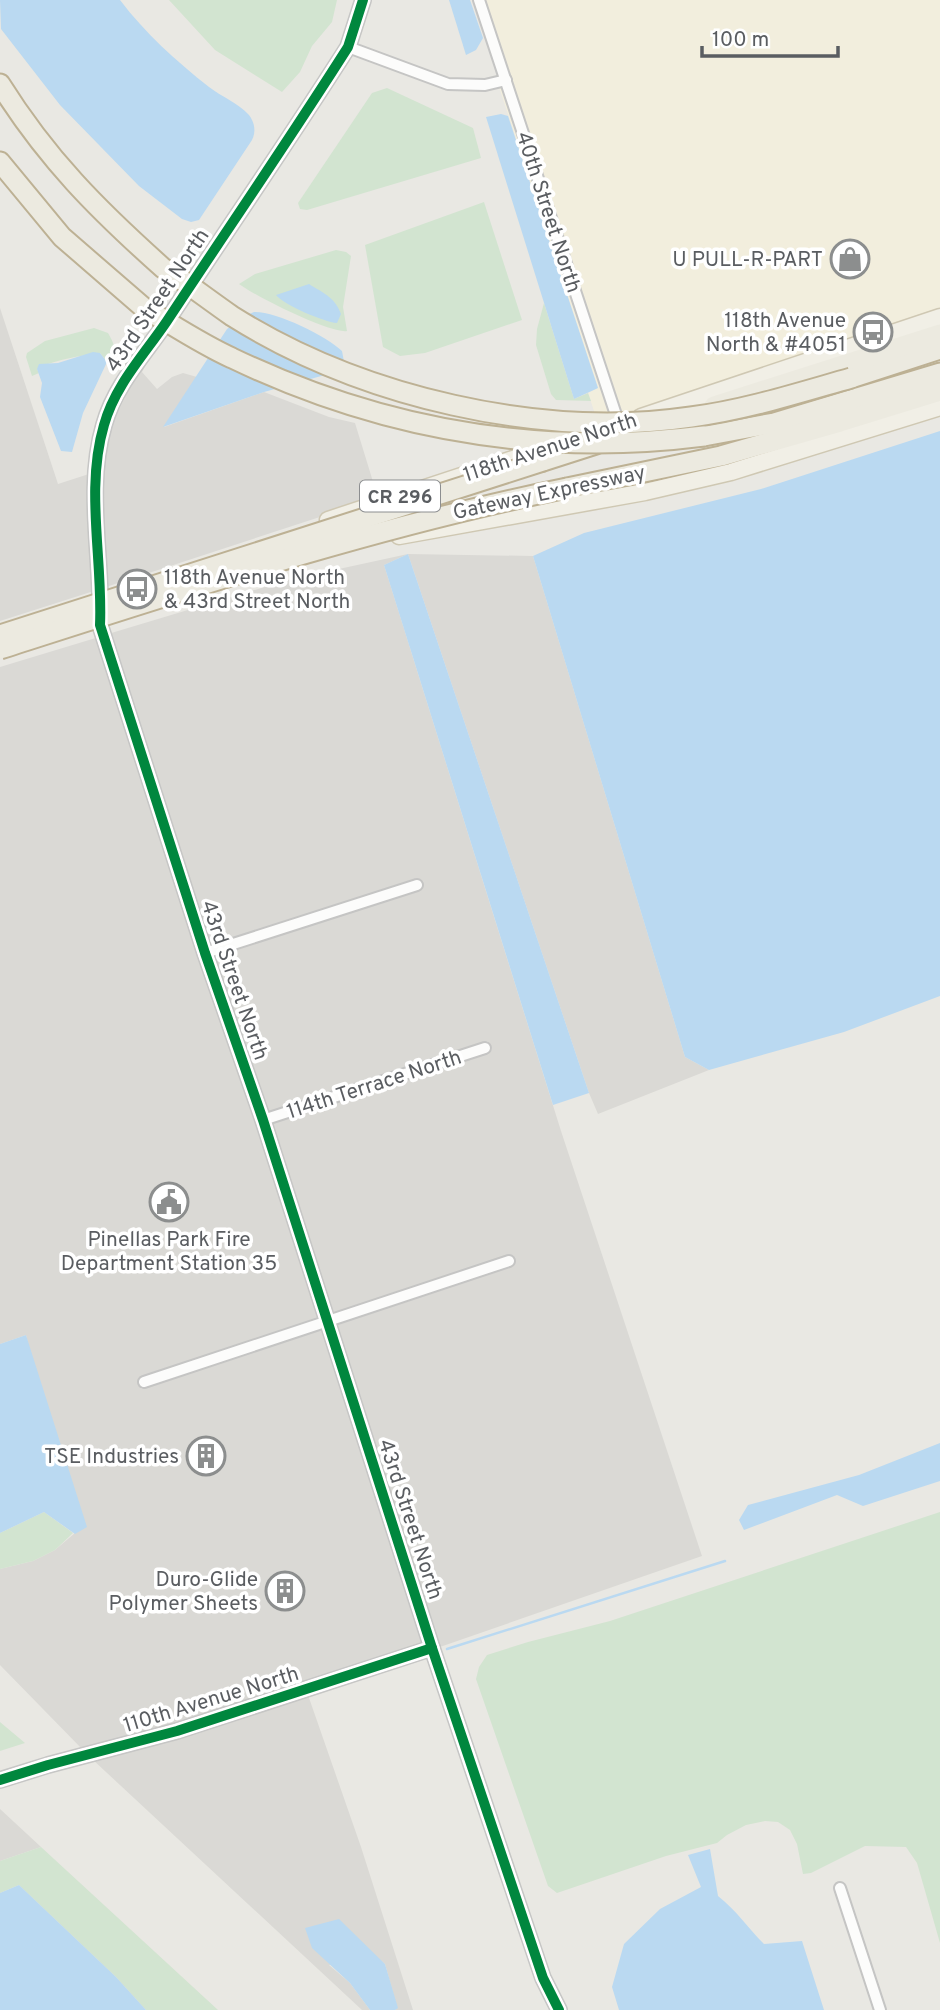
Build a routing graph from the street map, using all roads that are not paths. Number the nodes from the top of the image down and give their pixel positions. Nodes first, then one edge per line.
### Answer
1 (363, 0) edge
2 (479, 0) edge
3 (348, 47) junction
4 (506, 80) junction
5 (0, 84) edge
6 (0, 162) edge
7 (940, 317) edge
8 (940, 334) edge
9 (940, 349) edge
10 (940, 373) edge
11 (940, 391) edge
12 (940, 407) edge
13 (619, 424) junction
14 (102, 594) junction
15 (100, 625) junction
16 (0, 627) edge
17 (0, 635) edge
18 (0, 649) edge
19 (0, 658) edge
20 (417, 885) dead end
21 (205, 953) junction
22 (485, 1048) dead end
23 (263, 1120) junction
24 (509, 1261) dead end
25 (327, 1321) junction
26 (144, 1382) dead end
27 (432, 1648) junction
28 (0, 1780) edge
29 (840, 1888) dead end
30 (559, 2010) edge
31 (880, 2010) edge

1 - 3 street, 43rd Street North
2 - 4 street, 40th Street North
3 - 4 street
3 - 14 street, 43rd Street North
4 - 13 street, 40th Street North
5 - 9 highway, bridge
6 - 10 highway, Gateway Expressway, bridge
7 - 13 main road, 118th Avenue North / CR 296
8 - 17 highway, Gateway Expressway, bridge
11 - 18 highway, Gateway Expressway, bridge
12 - 15 main road, CR 296
13 - 14 main road, 118th Avenue North / CR 296
14 - 15 street, 43rd Street North
14 - 16 main road, 118th Avenue North / CR 296
15 - 19 main road, CR 296
15 - 21 street, 43rd Street North
20 - 21 street
21 - 23 street, 43rd Street North
22 - 23 street, 114th Terrace North
23 - 25 street, 43rd Street North
24 - 25 street
25 - 26 street
25 - 27 street, 43rd Street North
27 - 28 street, 110th Avenue North
27 - 30 street, 43rd Street North
29 - 31 street

